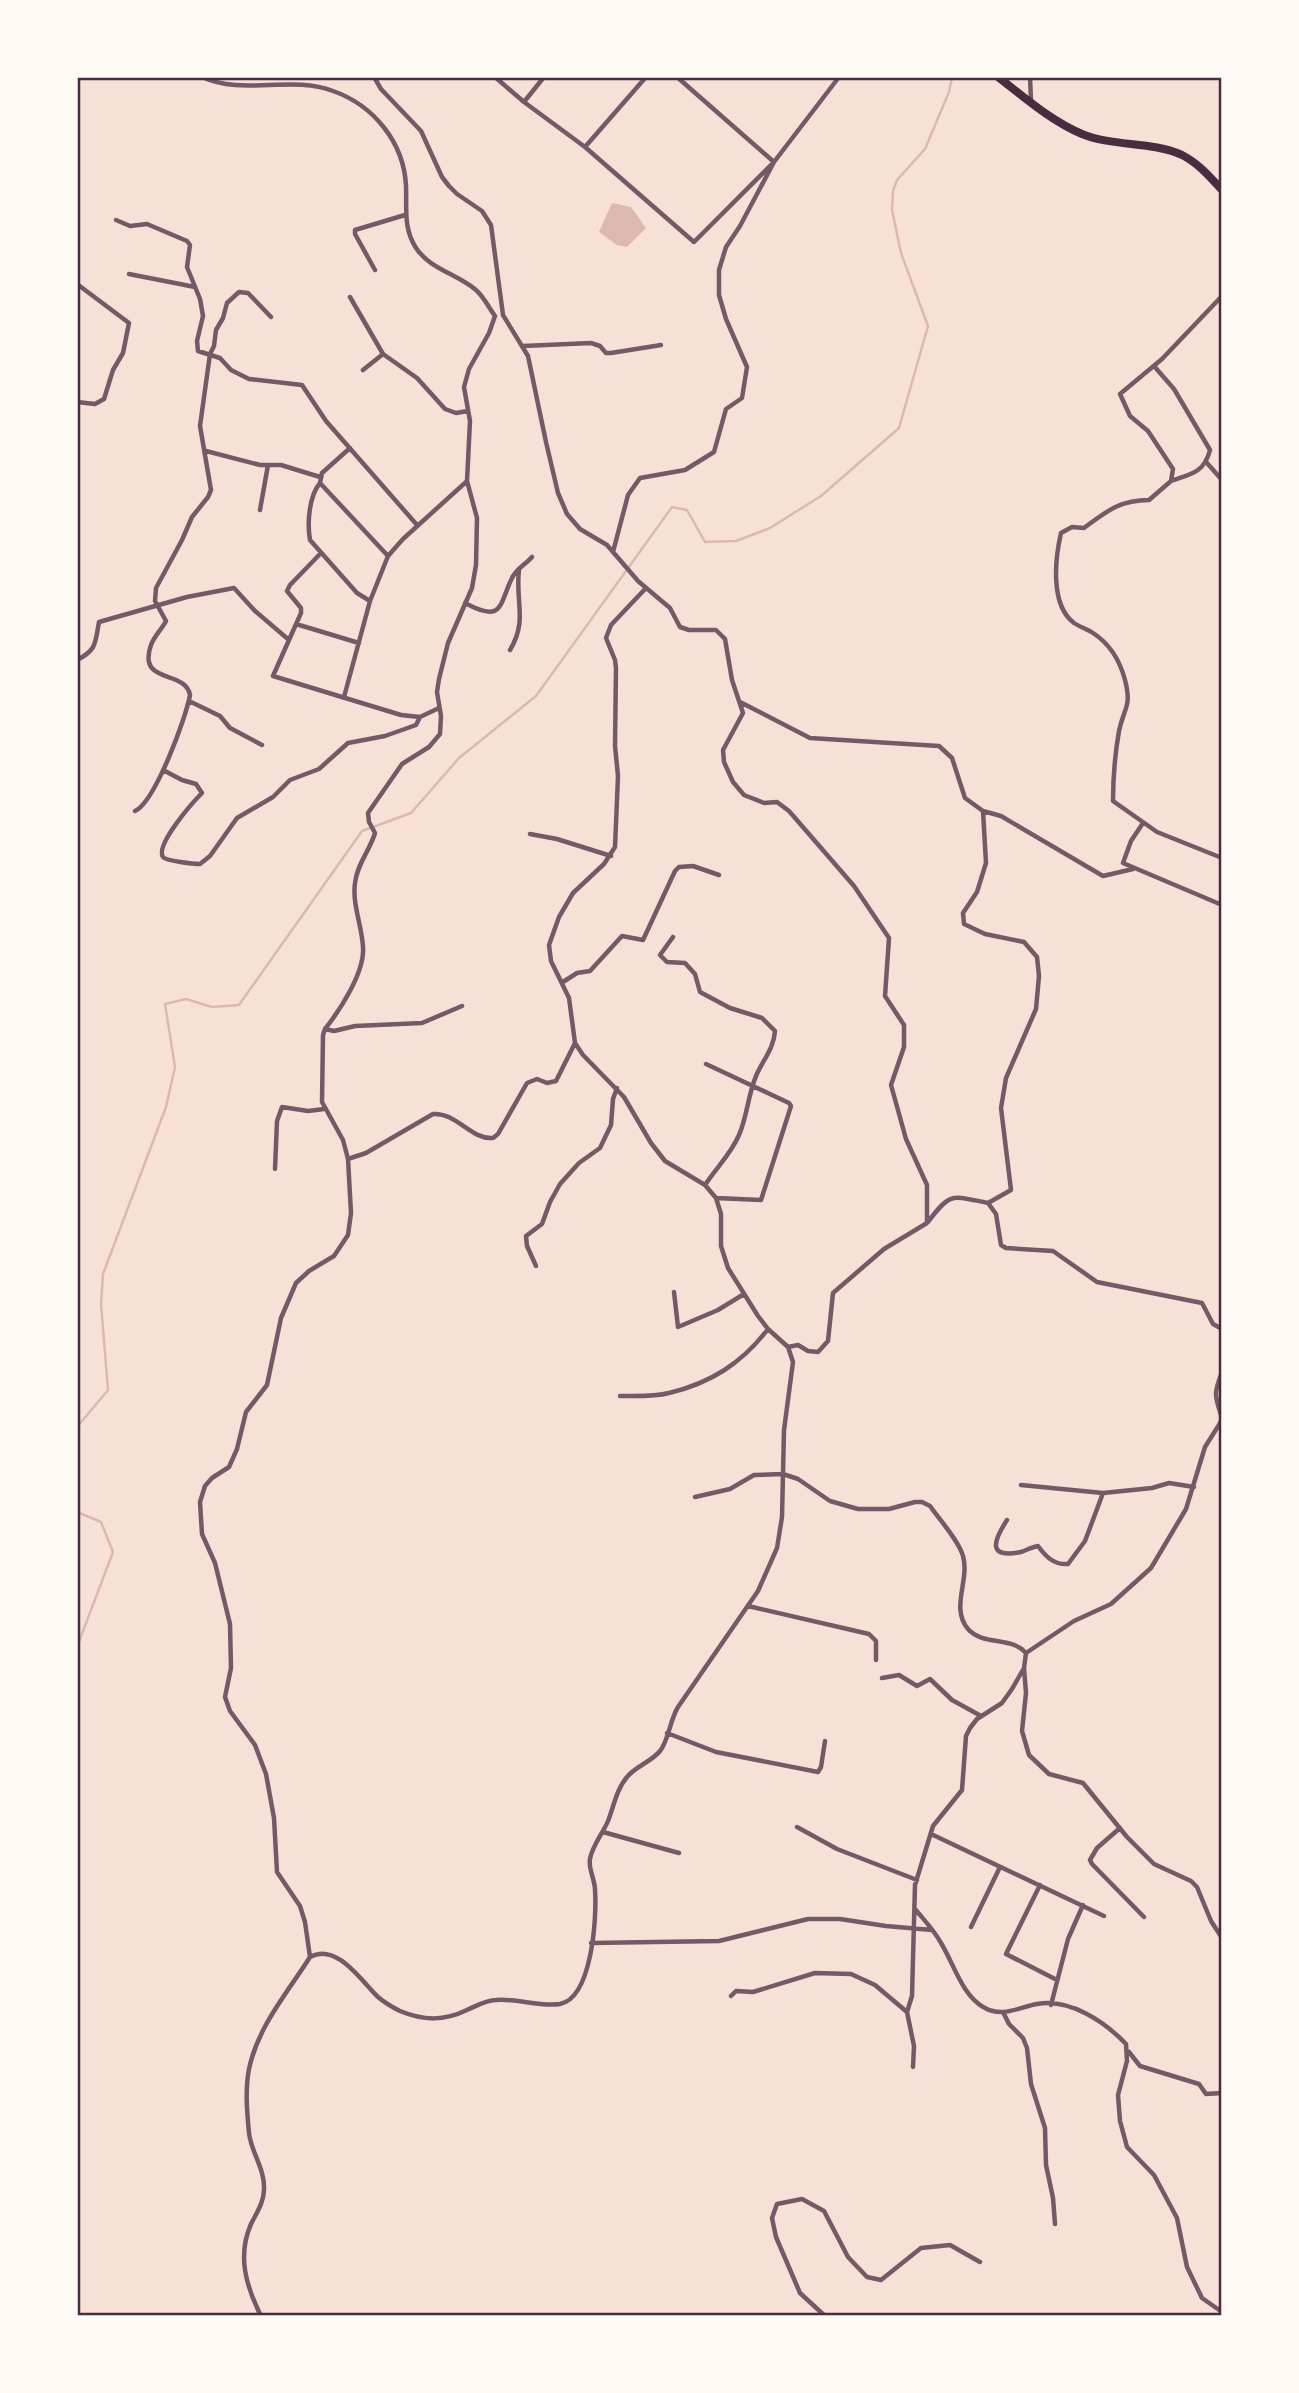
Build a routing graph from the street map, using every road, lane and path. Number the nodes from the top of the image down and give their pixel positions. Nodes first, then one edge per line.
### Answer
1 (202, 77) edge
2 (374, 77) edge
3 (495, 77) edge
4 (544, 77) edge
5 (646, 77) edge
6 (677, 77) edge
7 (839, 77) edge
8 (998, 77) edge
9 (1030, 77) edge
10 (524, 102) junction
11 (1031, 103) junction
12 (585, 147) junction
13 (774, 162) junction
14 (1222, 190) edge
15 (405, 215) junction
16 (116, 220) dead end
17 (375, 270) dead end
18 (129, 274) dead end
19 (77, 284) edge
20 (195, 287) junction
21 (350, 296) dead end
22 (1222, 296) edge
23 (503, 315) junction
24 (495, 316) junction
25 (271, 317) dead end
26 (661, 345) dead end
27 (523, 346) junction
28 (210, 354) junction
29 (383, 354) junction
30 (1154, 366) junction
31 (363, 370) dead end
32 (77, 402) edge
33 (468, 411) junction
34 (350, 448) junction
35 (205, 451) junction
36 (1206, 463) junction
37 (268, 465) junction
38 (320, 477) junction
39 (1222, 480) edge
40 (467, 481) junction
41 (1171, 481) junction
42 (320, 483) junction
43 (260, 510) dead end
44 (418, 525) junction
45 (613, 552) junction
46 (321, 553) junction
47 (387, 555) junction
48 (532, 557) dead end
49 (519, 569) junction
50 (646, 588) junction
51 (370, 601) junction
52 (465, 604) junction
53 (157, 607) junction
54 (296, 624) junction
55 (289, 640) junction
56 (359, 643) junction
57 (510, 650) dead end
58 (77, 660) edge
59 (344, 697) junction
60 (189, 701) junction
61 (739, 701) junction
62 (439, 708) junction
63 (420, 717) junction
64 (262, 745) dead end
65 (163, 771) junction
66 (135, 811) dead end
67 (983, 811) junction
68 (1143, 823) junction
69 (530, 834) dead end
70 (611, 856) junction
71 (1222, 858) edge
72 (1133, 869) junction
73 (719, 875) dead end
74 (1222, 905) edge
75 (673, 937) dead end
76 (563, 982) junction
77 (462, 1006) dead end
78 (325, 1029) junction
79 (575, 1043) junction
80 (706, 1064) dead end
81 (753, 1084) junction
82 (617, 1088) junction
83 (324, 1109) junction
84 (348, 1158) junction
85 (275, 1169) dead end
86 (705, 1185) junction
87 (716, 1198) junction
88 (988, 1203) junction
89 (927, 1223) junction
90 (536, 1266) dead end
91 (674, 1292) dead end
92 (744, 1294) junction
93 (768, 1329) junction
94 (1222, 1329) edge
95 (788, 1347) junction
96 (1222, 1372) edge
97 (620, 1396) dead end
98 (1222, 1419) edge
99 (783, 1474) junction
100 (1021, 1485) dead end
101 (1194, 1487) junction
102 (1103, 1493) junction
103 (695, 1496) dead end
104 (1007, 1520) dead end
105 (748, 1606) junction
106 (1026, 1653) junction
107 (876, 1660) dead end
108 (1024, 1668) junction
109 (882, 1678) dead end
110 (981, 1716) junction
111 (667, 1733) junction
112 (825, 1741) dead end
113 (797, 1827) dead end
114 (1120, 1828) junction
115 (603, 1832) junction
116 (931, 1834) junction
117 (679, 1853) dead end
118 (1000, 1867) junction
119 (917, 1880) junction
120 (1040, 1885) junction
121 (1083, 1905) junction
122 (914, 1908) junction
123 (1104, 1916) dead end
124 (1143, 1917) dead end
125 (971, 1927) dead end
126 (914, 1930) junction
127 (932, 1930) junction
128 (1222, 1938) edge
129 (591, 1943) junction
130 (310, 1956) junction
131 (1058, 1980) junction
132 (731, 1996) dead end
133 (1051, 2005) junction
134 (906, 2012) junction
135 (1003, 2012) junction
136 (1128, 2051) junction
137 (913, 2067) dead end
138 (1222, 2093) edge
139 (1055, 2224) dead end
140 (980, 2262) dead end
141 (1222, 2312) edge
142 (261, 2316) edge
143 (825, 2316) edge

1 - 15 street
2 - 23 street
3 - 10 street
4 - 10 street
5 - 12 street
6 - 13 street
7 - 13 street
8 - 11 highway
9 - 11 street
10 - 12 street
11 - 14 highway
12 - 13 street
13 - 45 street
15 - 17 street
15 - 24 street
16 - 20 street
18 - 20 street
19 - 32 street
20 - 28 street
21 - 29 street
22 - 30 street
23 - 24 street
23 - 27 street
24 - 33 street
25 - 28 street
26 - 27 street
27 - 45 street
28 - 34 street
28 - 35 street
29 - 31 street
29 - 33 street
30 - 36 street
30 - 41 street
33 - 40 street
34 - 38 street
34 - 44 street
35 - 37 street
35 - 53 street
36 - 39 street
36 - 41 street
37 - 38 street
37 - 43 street
38 - 42 street
40 - 44 street
40 - 52 street
41 - 68 street
42 - 46 street
42 - 47 street
44 - 47 street
45 - 50 street
46 - 51 street
46 - 54 street
47 - 51 street
48 - 49 street
49 - 52 street
49 - 57 street
50 - 61 street
50 - 70 street
51 - 56 street
52 - 62 street
53 - 55 street
53 - 58 street
53 - 60 street
54 - 55 street
54 - 56 street
55 - 59 street
56 - 59 street
59 - 63 street
60 - 64 street
60 - 65 street
61 - 67 street
61 - 89 street
62 - 63 street
62 - 78 street
63 - 65 street
65 - 66 street
67 - 72 street
67 - 88 street
68 - 71 street
68 - 72 street
69 - 70 street
70 - 76 street
72 - 74 street
73 - 76 street
75 - 81 street
76 - 79 street
77 - 78 street
78 - 83 street
79 - 82 street
79 - 84 street
80 - 81 street
81 - 86 street
81 - 87 street
82 - 86 street
82 - 90 street
83 - 84 street
83 - 85 street
84 - 130 street
86 - 87 street
87 - 92 street
88 - 89 street
88 - 94 street
89 - 95 street
91 - 92 street
92 - 93 street
93 - 95 street
93 - 97 street
95 - 99 street
96 - 98 street
98 - 101 street
99 - 103 street
99 - 105 street
99 - 106 street
100 - 102 street
101 - 102 street
101 - 106 street
102 - 104 street
105 - 107 street
105 - 111 street
106 - 108 street
108 - 110 street
108 - 114 street
109 - 110 street
110 - 116 street
111 - 112 street
111 - 115 street
113 - 119 street
114 - 124 street
114 - 128 street
115 - 117 street
115 - 129 street
116 - 118 street
116 - 119 street
118 - 120 street
118 - 125 street
119 - 122 street
120 - 121 street
120 - 131 street
121 - 123 street
121 - 131 street
122 - 126 street
122 - 127 street
126 - 127 street
126 - 129 street
126 - 134 street
127 - 135 street
129 - 130 street
130 - 142 street
131 - 133 street
132 - 134 street
133 - 135 street
133 - 136 street
134 - 137 street
135 - 139 street
136 - 138 street
136 - 141 street
140 - 143 street

